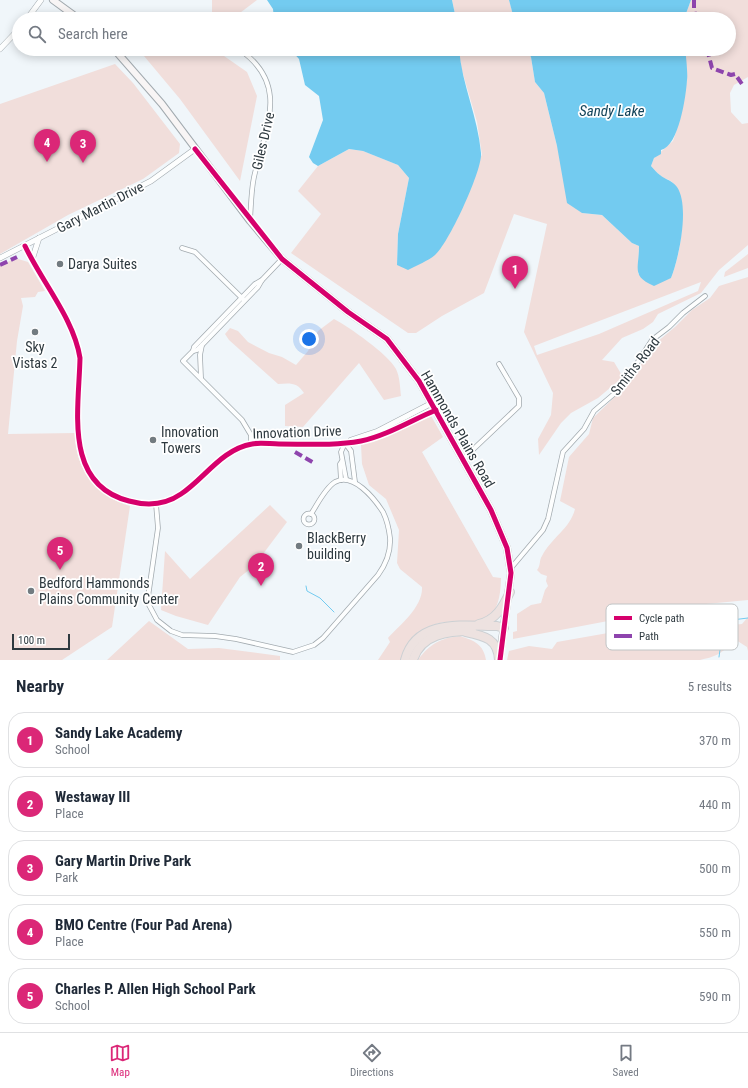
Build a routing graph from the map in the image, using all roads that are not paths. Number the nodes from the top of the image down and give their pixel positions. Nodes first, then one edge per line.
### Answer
1 (41, 0) edge
2 (53, 0) edge
3 (32, 12) edge
4 (69, 12) edge
5 (12, 37) edge
6 (0, 49) edge
7 (121, 56) edge
8 (247, 56) edge
9 (195, 149) junction
10 (250, 221) junction
11 (39, 238) junction
12 (25, 246) junction
13 (182, 248) dead end
14 (0, 258) edge
15 (282, 259) junction
16 (32, 260) junction
17 (705, 296) dead end
18 (243, 299) junction
19 (202, 345) junction
20 (193, 351) junction
21 (500, 364) dead end
22 (201, 379) junction
23 (432, 403) junction
24 (436, 410) junction
25 (345, 442) junction
26 (251, 444) junction
27 (463, 459) junction
28 (342, 461) junction
29 (346, 479) junction
30 (341, 480) junction
31 (355, 482) junction
32 (156, 504) junction
33 (311, 514) dead end
34 (511, 568) junction
35 (510, 592) junction
36 (474, 626) junction
37 (504, 628) junction
38 (460, 631) junction
39 (405, 660) edge
40 (413, 660) edge
41 (500, 660) edge

1 - 3 street
2 - 4 main road
5 - 6 street
7 - 9 main road, Hammonds Plains Road
8 - 10 street, Giles Drive
9 - 10 main road, Hammonds Plains Road
9 - 11 street, Gary Martin Drive
10 - 15 main road, Hammonds Plains Road
11 - 12 street, Gary Martin Drive
11 - 16 street
12 - 14 street, Gary Martin Drive
12 - 16 street, Innovation Drive
13 - 18 street
15 - 18 street
15 - 23 main road, Hammonds Plains Road
16 - 32 street, Innovation Drive
17 - 34 street, Smiths Road
18 - 19 street
18 - 20 street
19 - 20 street
19 - 22 street
20 - 22 street
21 - 27 street
22 - 26 street
23 - 24 main road, Hammonds Plains Road
23 - 25 street, Innovation Drive
24 - 25 street, Innovation Drive
24 - 27 main road, Hammonds Plains Road
25 - 26 street, Innovation Drive
25 - 28 street
25 - 31 street
26 - 32 street, Innovation Drive
27 - 34 main road, Hammonds Plains Road
28 - 29 street
28 - 30 street
29 - 30 street
29 - 31 street
30 - 33 street
31 - 32 street
34 - 35 main road, Hammonds Plains Road
35 - 36 highway
35 - 37 main road, Hammonds Plains Road
36 - 37 highway
36 - 39 highway
37 - 38 highway
37 - 41 main road, Hammonds Plains Road
38 - 40 highway
38 - 41 highway

